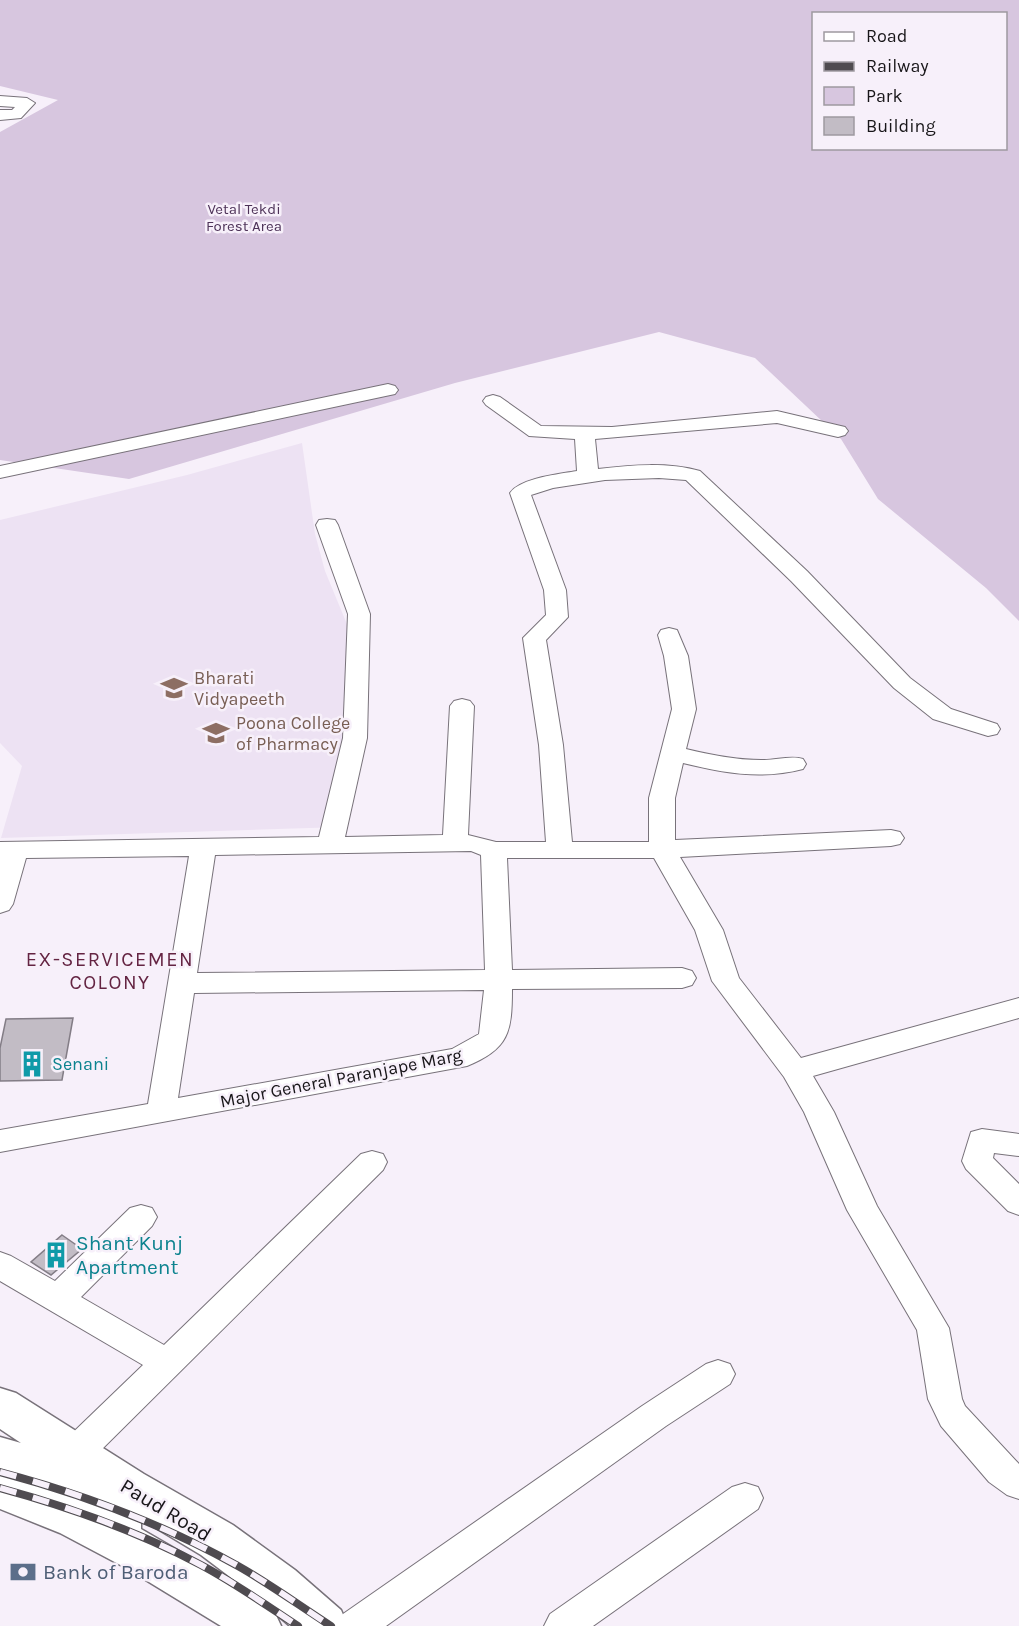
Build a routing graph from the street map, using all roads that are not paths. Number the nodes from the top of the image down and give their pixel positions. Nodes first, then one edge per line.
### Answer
1 (0, 101) edge
2 (0, 115) edge
3 (388, 390) dead end
4 (493, 401) dead end
5 (838, 432) dead end
6 (585, 433) junction
7 (0, 472) edge
8 (588, 476) junction
9 (327, 525) dead end
10 (669, 635) dead end
11 (462, 706) dead end
12 (988, 729) dead end
13 (673, 753) junction
14 (794, 764) dead end
15 (891, 838) dead end
16 (455, 844) junction
17 (330, 845) junction
18 (203, 847) junction
19 (662, 849) junction
20 (8, 850) edge
21 (494, 850) junction
22 (560, 851) junction
23 (0, 904) edge
24 (682, 978) dead end
25 (498, 981) junction
26 (181, 983) junction
27 (1018, 1008) edge
28 (795, 1070) junction
29 (161, 1113) junction
30 (0, 1141) edge
31 (1019, 1145) edge
32 (372, 1162) dead end
33 (1019, 1203) edge
34 (141, 1217) dead end
35 (0, 1265) edge
36 (58, 1299) junction
37 (167, 1363) junction
38 (718, 1374) dead end
39 (0, 1406) edge
40 (74, 1454) junction
41 (0, 1456) edge
42 (1019, 1484) edge
43 (0, 1489) edge
44 (745, 1498) dead end
45 (116, 1539) junction
46 (251, 1620) edge
47 (324, 1626) edge
48 (356, 1626) edge
49 (563, 1626) edge

1 - 2 street
3 - 7 street
4 - 6 street
5 - 6 street
6 - 8 street
8 - 12 street
8 - 22 street
9 - 17 street
10 - 13 street
11 - 16 street
13 - 14 street
13 - 19 street
15 - 19 street
16 - 17 street
16 - 21 street
17 - 18 street
18 - 20 street
18 - 26 street
19 - 22 street
19 - 28 street
20 - 23 street
21 - 22 street
21 - 25 street, Major General Paranjape Marg
24 - 25 street
25 - 26 street
25 - 29 street, Major General Paranjape Marg
26 - 29 street
27 - 28 street
28 - 42 street
29 - 30 street, Major General Paranjape Marg
31 - 33 street
32 - 37 street
34 - 36 street
35 - 36 street
36 - 37 street
37 - 40 street
38 - 48 street
39 - 40 main road, Paud Road
40 - 47 main road, Paud Road
41 - 45 main road
43 - 45 main road
44 - 49 street
45 - 46 main road

